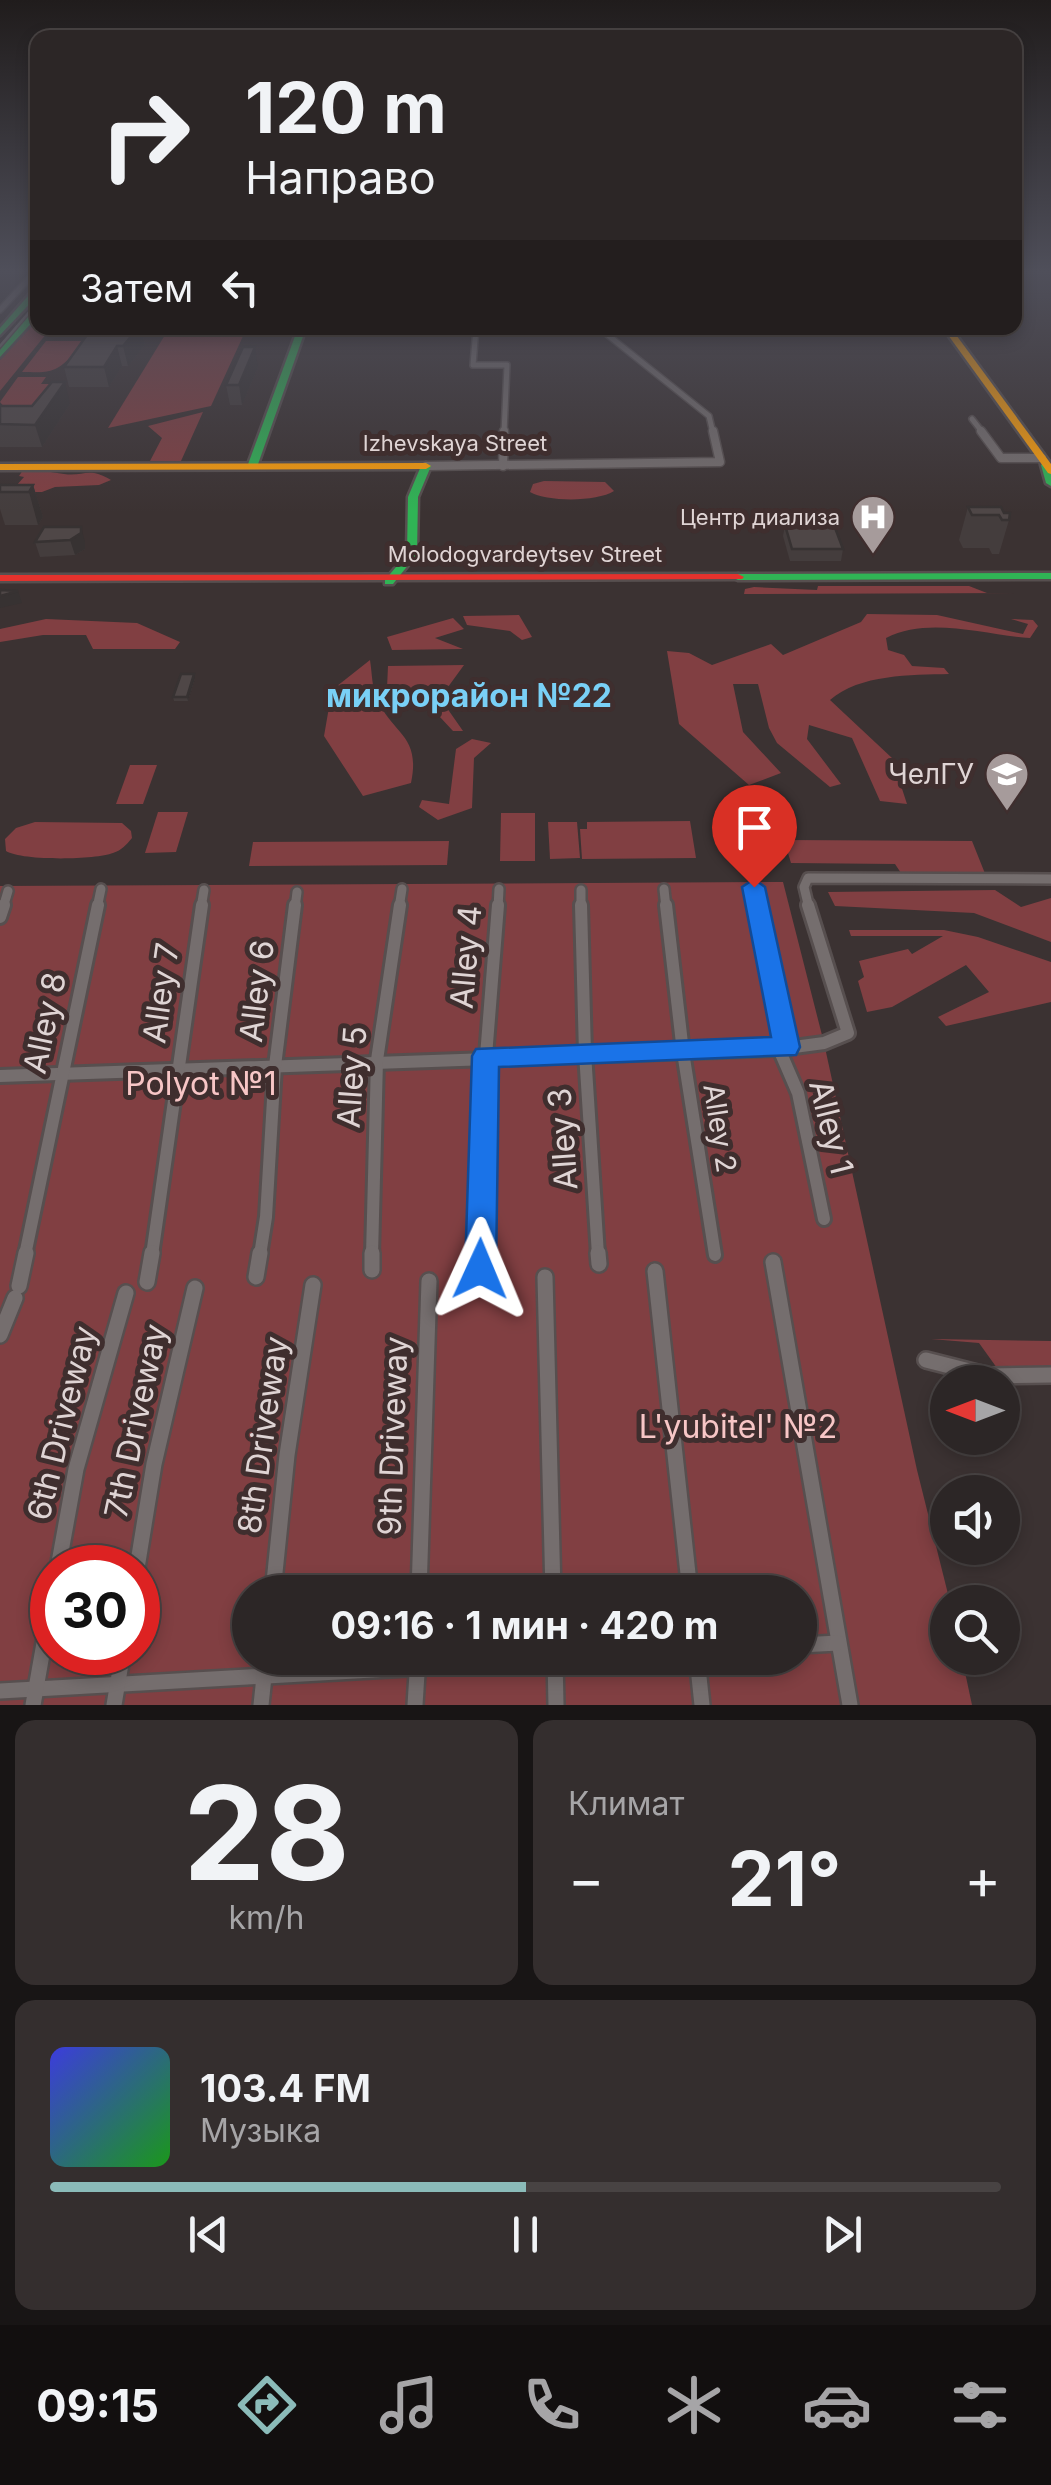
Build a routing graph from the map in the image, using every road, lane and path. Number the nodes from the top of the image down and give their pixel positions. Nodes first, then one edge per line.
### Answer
1 (293, 353) edge
2 (475, 353) edge
3 (630, 353) edge
4 (965, 353) edge
5 (974, 353) edge
6 (972, 419) dead end
7 (1047, 462) edge
8 (426, 466) junction
9 (503, 466) junction
10 (0, 467) edge
11 (252, 467) junction
12 (1051, 483) edge
13 (1051, 579) edge
14 (390, 580) junction
15 (0, 581) edge
16 (1051, 880) edge
17 (754, 887) dead end
18 (101, 889) dead end
19 (500, 889) dead end
20 (664, 889) dead end
21 (204, 890) dead end
22 (402, 890) dead end
23 (582, 890) dead end
24 (8, 891) dead end
25 (297, 892) dead end
26 (0, 918) edge
27 (783, 1048) junction
28 (683, 1052) junction
29 (584, 1054) junction
30 (486, 1056) junction
31 (377, 1060) junction
32 (275, 1066) junction
33 (177, 1070) junction
34 (64, 1073) junction
35 (0, 1076) edge
36 (824, 1219) dead end
37 (714, 1256) dead end
38 (774, 1262) dead end
39 (598, 1264) dead end
40 (480, 1269) dead end
41 (372, 1270) dead end
42 (655, 1271) dead end
43 (256, 1277) dead end
44 (546, 1277) dead end
45 (429, 1280) dead end
46 (147, 1282) dead end
47 (313, 1285) dead end
48 (195, 1288) dead end
49 (126, 1294) dead end
50 (0, 1335) edge
51 (926, 1360) dead end
52 (1051, 1375) edge
53 (62, 1545) edge
54 (141, 1545) edge
55 (275, 1575) edge
56 (420, 1575) edge
57 (552, 1575) edge
58 (688, 1575) edge
59 (838, 1643) junction
60 (817, 1644) edge
61 (232, 1670) edge
62 (119, 1675) edge
63 (264, 1675) edge
64 (417, 1675) edge
65 (555, 1675) edge
66 (699, 1675) edge
67 (118, 1684) junction
68 (0, 1690) edge
69 (35, 1697) edge
70 (114, 1705) edge
71 (261, 1705) edge
72 (415, 1705) edge
73 (556, 1705) edge
74 (702, 1705) edge
75 (850, 1705) edge

1 - 11 main road
2 - 9 street
3 - 9 street, Izhevskaya Street
4 - 7 main road
5 - 7 main road
6 - 7 street
7 - 12 main road
8 - 9 street, Izhevskaya Street
8 - 11 main road, Izhevskaya Street
8 - 14 main road
10 - 11 main road, Izhevskaya Street
13 - 14 main road, Molodogvardeytsev Street
14 - 15 main road, Molodogvardeytsev Street
16 - 27 street
17 - 27 street, Alley 1
18 - 34 street, Alley 8
19 - 30 street, Alley 4
20 - 28 street, Alley 2
21 - 33 street, Alley 7
22 - 31 street, Alley 5
23 - 29 street, Alley 3
24 - 26 street
25 - 32 street, Alley 6
27 - 28 street
27 - 36 street, Alley 1
28 - 29 street
28 - 37 street, Alley 2
29 - 30 street
29 - 39 street, Alley 3
30 - 31 street
30 - 40 street, Alley 4
31 - 32 street
31 - 41 street, Alley 5
32 - 33 street
32 - 43 street, Alley 6
33 - 34 street
33 - 46 street, Alley 7
34 - 35 street
34 - 50 street, Alley 8
38 - 59 street
42 - 58 street
44 - 57 street
45 - 56 street, 9th Driveway
47 - 55 street, 8th Driveway
48 - 54 street, 7th Driveway
49 - 53 street, 6th Driveway
51 - 52 street
59 - 60 street
59 - 75 street
61 - 67 street
62 - 67 street
63 - 71 street
64 - 72 street
65 - 73 street
66 - 74 street
67 - 69 street
67 - 70 street
68 - 69 street

